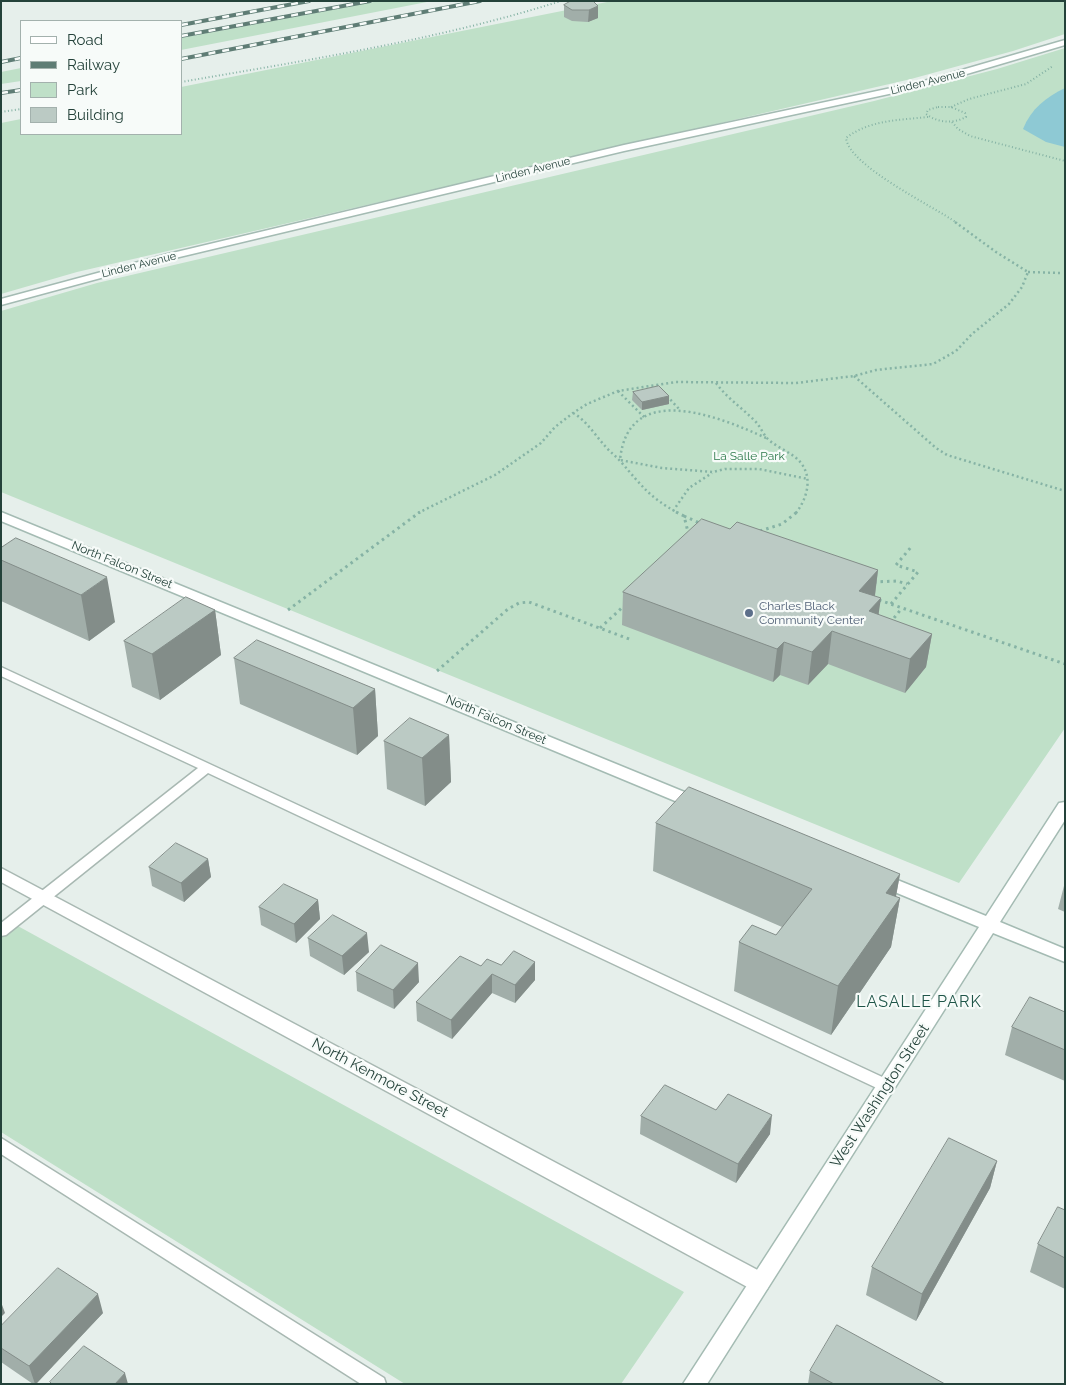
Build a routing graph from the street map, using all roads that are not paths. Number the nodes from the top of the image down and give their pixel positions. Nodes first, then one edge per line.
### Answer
1 (1065, 42) edge
2 (1, 302) edge
3 (1, 516) edge
4 (1, 671) edge
5 (208, 766) junction
6 (1065, 807) edge
7 (713, 810) edge
8 (1, 874) edge
9 (867, 874) edge
10 (44, 896) junction
11 (990, 925) junction
12 (1, 931) edge
13 (1065, 956) edge
14 (887, 1086) junction
15 (1, 1145) edge
16 (759, 1282) junction
17 (377, 1384) edge
18 (694, 1384) edge

1 - 2 street, Linden Avenue
3 - 7 street, North Falcon Street
4 - 5 lane
5 - 10 lane
5 - 14 lane
6 - 11 street, West Washington Street
8 - 10 street, North Kenmore Street
9 - 11 street
10 - 12 lane
10 - 16 street, North Kenmore Street
11 - 13 street
11 - 14 street, West Washington Street
14 - 16 street, West Washington Street
15 - 17 lane
16 - 18 street, West Washington Street

